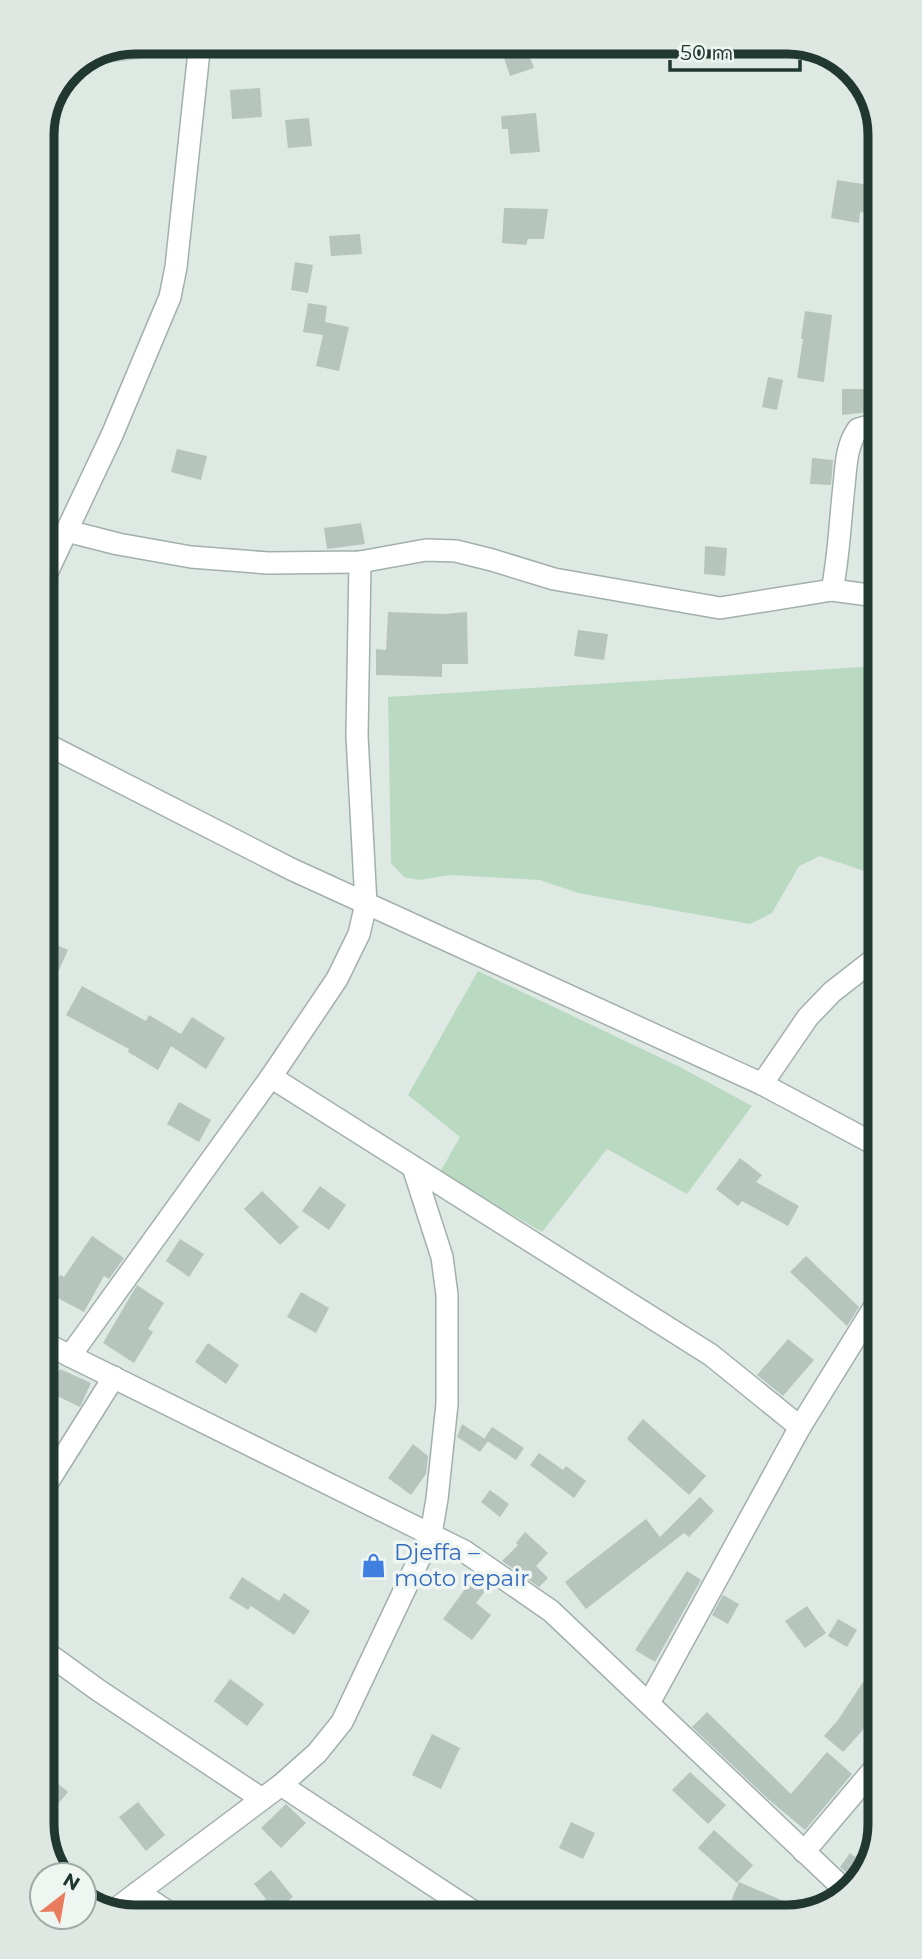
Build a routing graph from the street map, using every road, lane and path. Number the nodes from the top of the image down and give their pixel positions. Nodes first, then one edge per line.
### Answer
1 (199, 54) edge
2 (868, 426) edge
3 (67, 531) junction
4 (54, 558) edge
5 (360, 562) junction
6 (832, 590) junction
7 (868, 595) edge
8 (54, 748) edge
9 (366, 904) junction
10 (868, 964) edge
11 (271, 1077) junction
12 (762, 1084) junction
13 (868, 1141) edge
14 (413, 1167) junction
15 (868, 1317) edge
16 (54, 1348) edge
17 (70, 1356) junction
18 (114, 1377) junction
19 (800, 1427) junction
20 (54, 1472) edge
21 (431, 1534) junction
22 (54, 1658) edge
23 (649, 1703) junction
24 (868, 1776) edge
25 (281, 1785) junction
26 (262, 1799) junction
27 (804, 1852) junction
28 (839, 1885) edge
29 (138, 1892) junction
30 (123, 1904) edge
31 (158, 1905) edge
32 (463, 1905) edge

1 - 3 street
2 - 6 street
3 - 4 street
3 - 5 street
5 - 6 street
5 - 9 street
6 - 7 street
8 - 9 street
9 - 11 street
9 - 12 street
10 - 12 street
11 - 14 street
11 - 17 street
12 - 13 street
14 - 19 street
14 - 21 street
15 - 19 street
16 - 17 street
17 - 18 street
18 - 20 street
18 - 21 street
19 - 23 street
21 - 23 street
21 - 25 street
22 - 26 street
23 - 27 street
24 - 27 street
25 - 26 street
25 - 32 street
26 - 29 street
27 - 28 street
29 - 30 street
29 - 31 street

